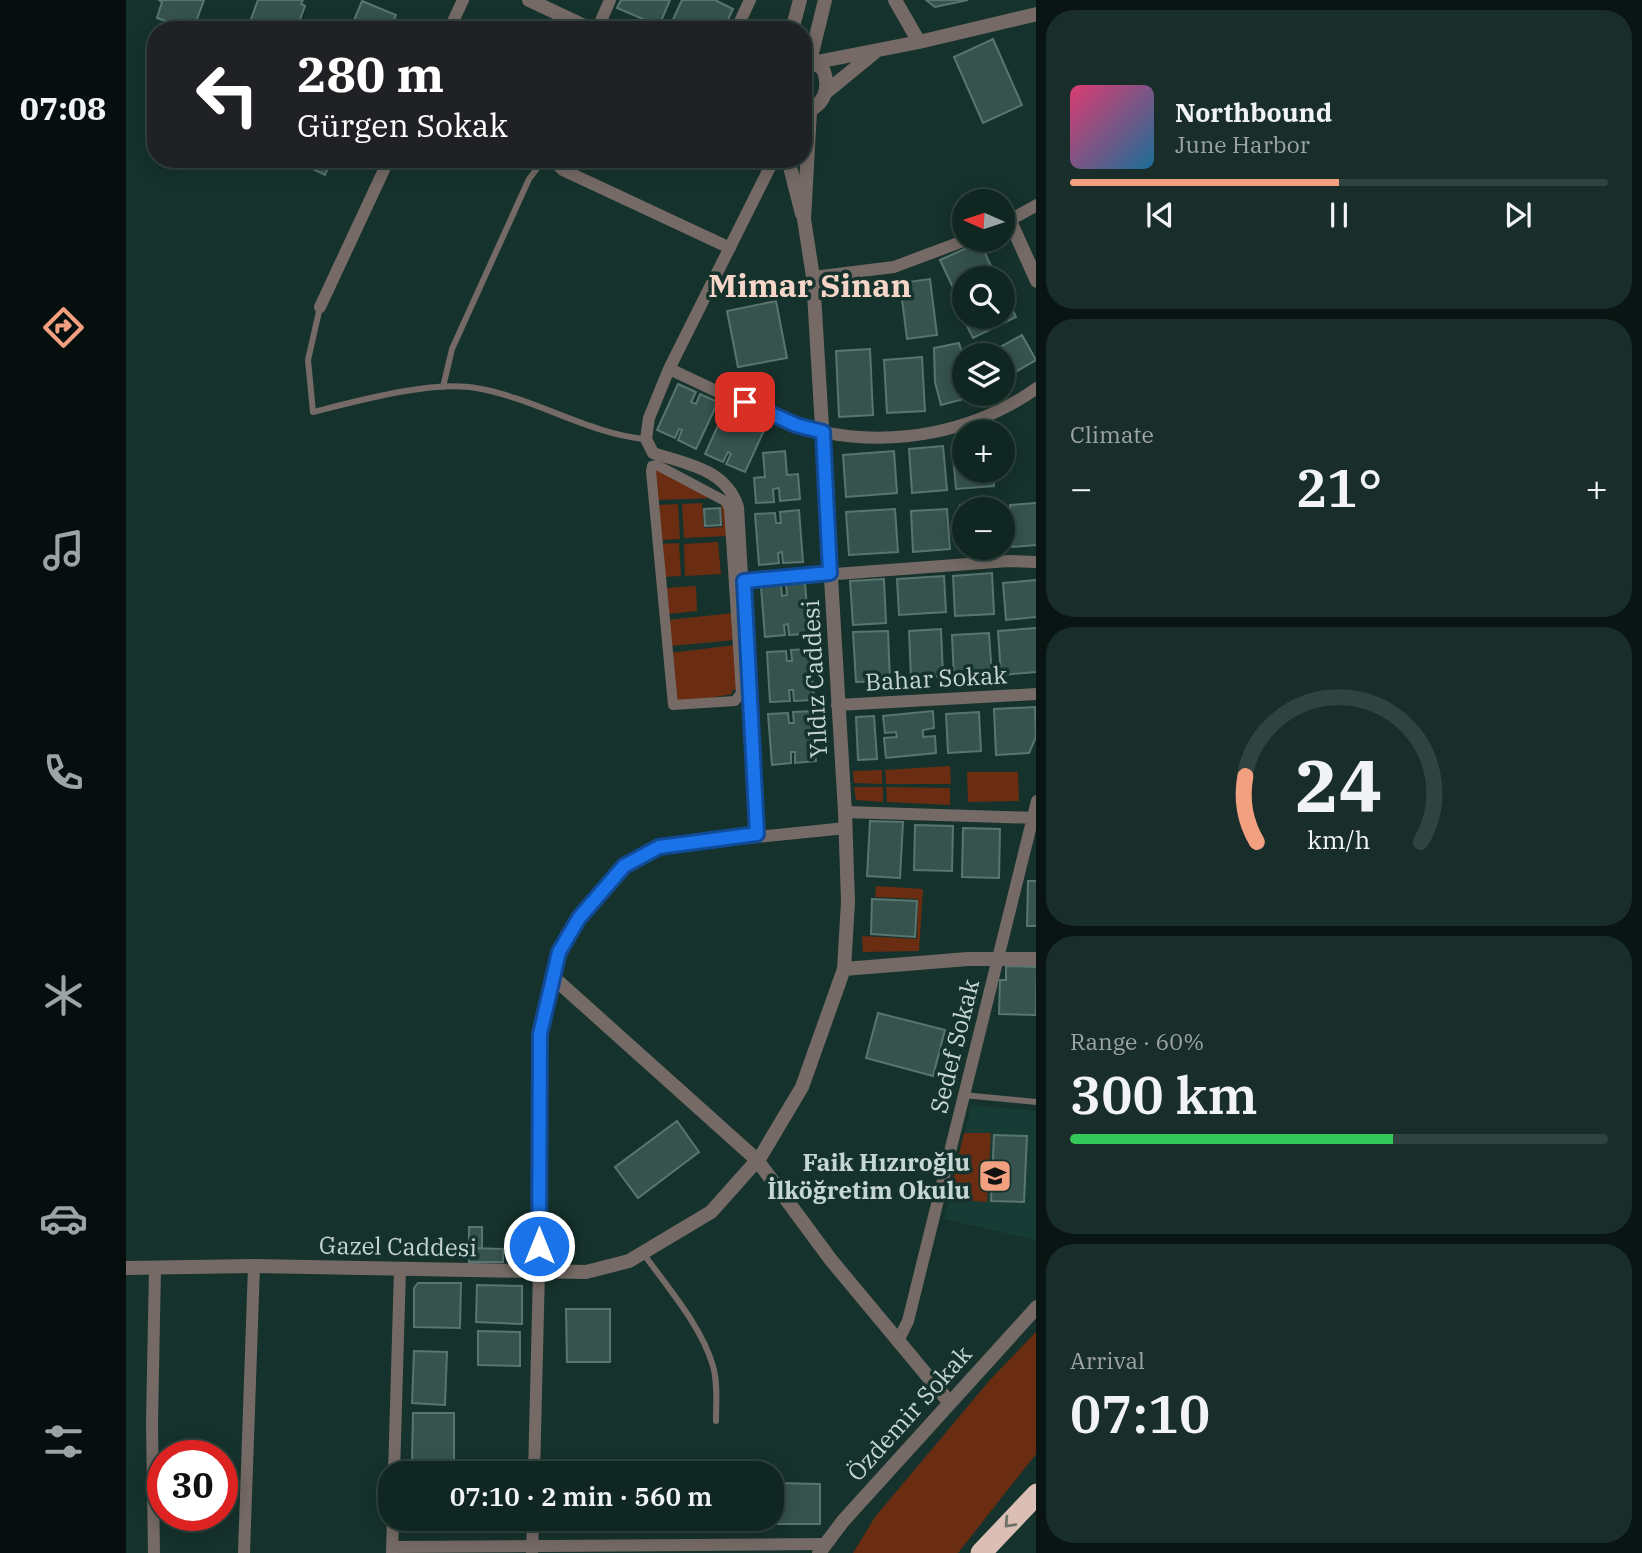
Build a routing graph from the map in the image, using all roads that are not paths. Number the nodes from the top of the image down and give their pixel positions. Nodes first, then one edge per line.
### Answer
1 (463, 0) edge
2 (529, 0) edge
3 (610, 0) edge
4 (750, 0) edge
5 (800, 0) edge
6 (825, 0) edge
7 (895, 0) edge
8 (1036, 14) edge
9 (453, 21) edge
10 (575, 21) edge
11 (600, 21) edge
12 (740, 21) edge
13 (794, 21) edge
14 (919, 42) junction
15 (812, 50) edge
16 (876, 52) junction
17 (812, 58) edge
18 (812, 60) edge
19 (825, 93) junction
20 (812, 108) edge
21 (384, 168) edge
22 (537, 168) edge
23 (561, 168) edge
24 (770, 168) edge
25 (789, 168) edge
26 (805, 168) edge
27 (1036, 206) edge
28 (1015, 218) edge
29 (804, 219) junction
30 (1015, 240) edge
31 (952, 245) edge
32 (730, 248) junction
33 (813, 277) junction
34 (1036, 279) edge
35 (320, 307) joint
36 (669, 369) junction
37 (443, 387) junction
38 (1036, 389) edge
39 (823, 432) junction
40 (646, 439) junction
41 (1036, 562) edge
42 (830, 573) junction
43 (739, 582) junction
44 (1036, 694) edge
45 (837, 705) junction
46 (845, 812) junction
47 (1034, 818) edge
48 (846, 828) junction
49 (757, 834) junction
50 (997, 957) junction
51 (1036, 959) edge
52 (844, 969) junction
53 (555, 978) junction
54 (963, 1095) junction
55 (1036, 1102) edge
56 (757, 1160) junction
57 (643, 1253) junction
58 (254, 1266) junction
59 (126, 1268) edge
60 (155, 1268) junction
61 (400, 1269) junction
62 (539, 1271) junction
63 (1036, 1308) edge
64 (898, 1341) junction
65 (950, 1403) junction
66 (716, 1421) dead end
67 (394, 1461) edge
68 (534, 1461) edge
69 (1036, 1495) edge
70 (393, 1531) edge
71 (533, 1531) edge
72 (821, 1548) edge
73 (532, 1549) edge
74 (393, 1550) edge
75 (154, 1553) edge
76 (244, 1553) edge
77 (981, 1553) edge

1 - 9 street
2 - 10 street
3 - 11 street
4 - 12 street
5 - 13 street
6 - 15 street
7 - 14 street
8 - 14 street, Yıldız Caddesi
14 - 16 street, Yıldız Caddesi
16 - 17 street, Yıldız Caddesi
16 - 19 street, Yıldız Caddesi
18 - 19 street
19 - 20 street, Yıldız Caddesi
21 - 35 street
22 - 37 lane
23 - 32 street
24 - 32 street
25 - 29 street, Yıldız Caddesi
26 - 29 street, Yıldız Caddesi
27 - 28 street
29 - 33 street, Yıldız Caddesi
30 - 34 street
31 - 33 street
32 - 36 street
33 - 39 street, Yıldız Caddesi
35 - 37 lane
36 - 39 street
36 - 40 street
37 - 40 lane
38 - 39 street
39 - 42 street, Yıldız Caddesi
40 - 43 street
41 - 42 street
42 - 43 street
42 - 45 street, Yıldız Caddesi
43 - 43 street
43 - 49 street
44 - 45 street, Bahar Sokak
45 - 46 street, Yıldız Caddesi
46 - 47 street
46 - 48 street, Yıldız Caddesi
47 - 50 street, Sedef Sokak
48 - 49 street
48 - 52 street, Yıldız Caddesi
49 - 53 street
50 - 51 street
50 - 52 street
50 - 54 street, Sedef Sokak
52 - 56 street, Gazel Caddesi
53 - 56 street
53 - 62 street
54 - 55 lane
54 - 64 street, Sedef Sokak
56 - 57 street, Gazel Caddesi
56 - 64 street
57 - 62 street, Gazel Caddesi
57 - 66 lane
58 - 60 street, Gazel Caddesi
58 - 61 street, Gazel Caddesi
58 - 76 street
59 - 60 street, Gazel Caddesi
60 - 75 street
61 - 62 street, Gazel Caddesi
61 - 67 street
62 - 68 street
63 - 65 street, Özdemir Sokak
64 - 65 street
65 - 72 street, Özdemir Sokak
69 -> 77 highway
70 - 74 street
71 - 73 street
72 - 73 street
73 - 74 street

